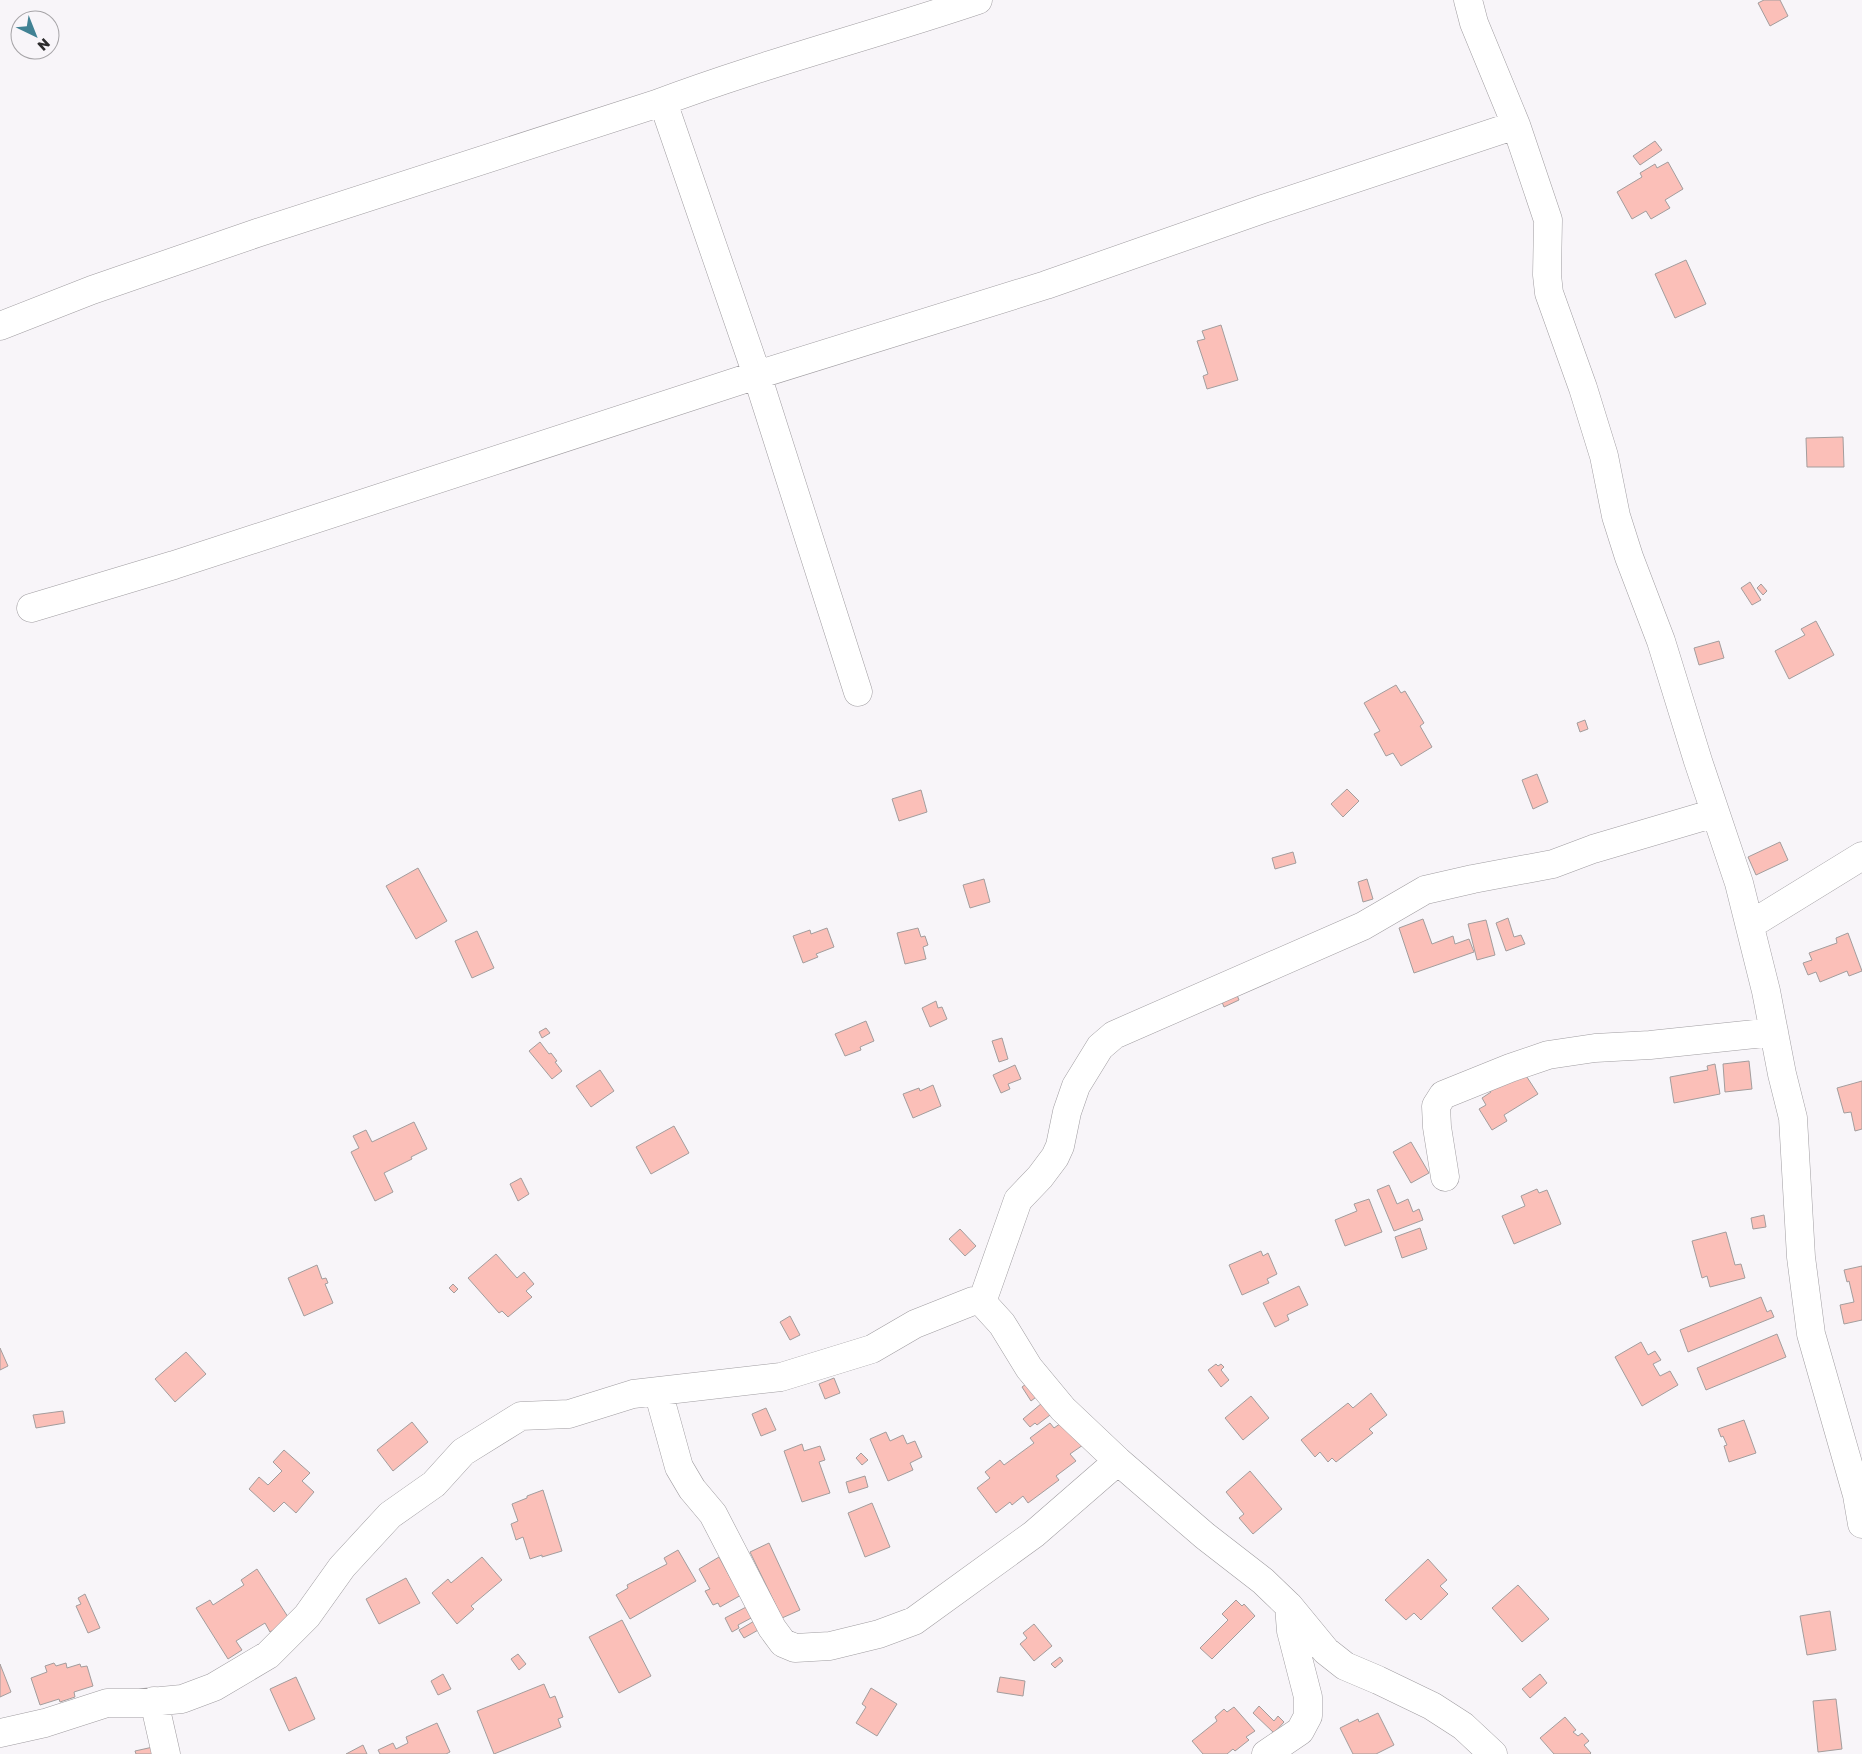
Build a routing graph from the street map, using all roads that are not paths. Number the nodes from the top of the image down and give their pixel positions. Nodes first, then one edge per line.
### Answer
1 (978, 0) edge
2 (1468, 0) edge
3 (663, 102) junction
4 (1516, 125) junction
5 (0, 326) edge
6 (757, 375) junction
7 (31, 608) dead end
8 (858, 692) dead end
9 (1716, 813) junction
10 (1862, 856) edge
11 (1750, 925) junction
12 (1774, 1032) junction
13 (1445, 1177) dead end
14 (982, 1302) junction
15 (658, 1391) junction
16 (1118, 1461) junction
17 (1862, 1524) edge
18 (1288, 1606) junction
19 (154, 1701) junction
20 (0, 1733) edge
21 (166, 1754) edge
22 (1266, 1754) edge
23 (1493, 1754) edge

1 - 3 street
2 - 4 street
3 - 5 street
3 - 6 street
4 - 6 street
4 - 9 street
6 - 7 street
6 - 8 street
9 - 11 street
9 - 14 street
10 - 11 street
11 - 12 street
12 - 13 street
12 - 17 street
14 - 15 street
14 - 16 street
15 - 16 street
15 - 19 street
16 - 18 street
18 - 22 street
18 - 23 street
19 - 20 street
19 - 21 street

